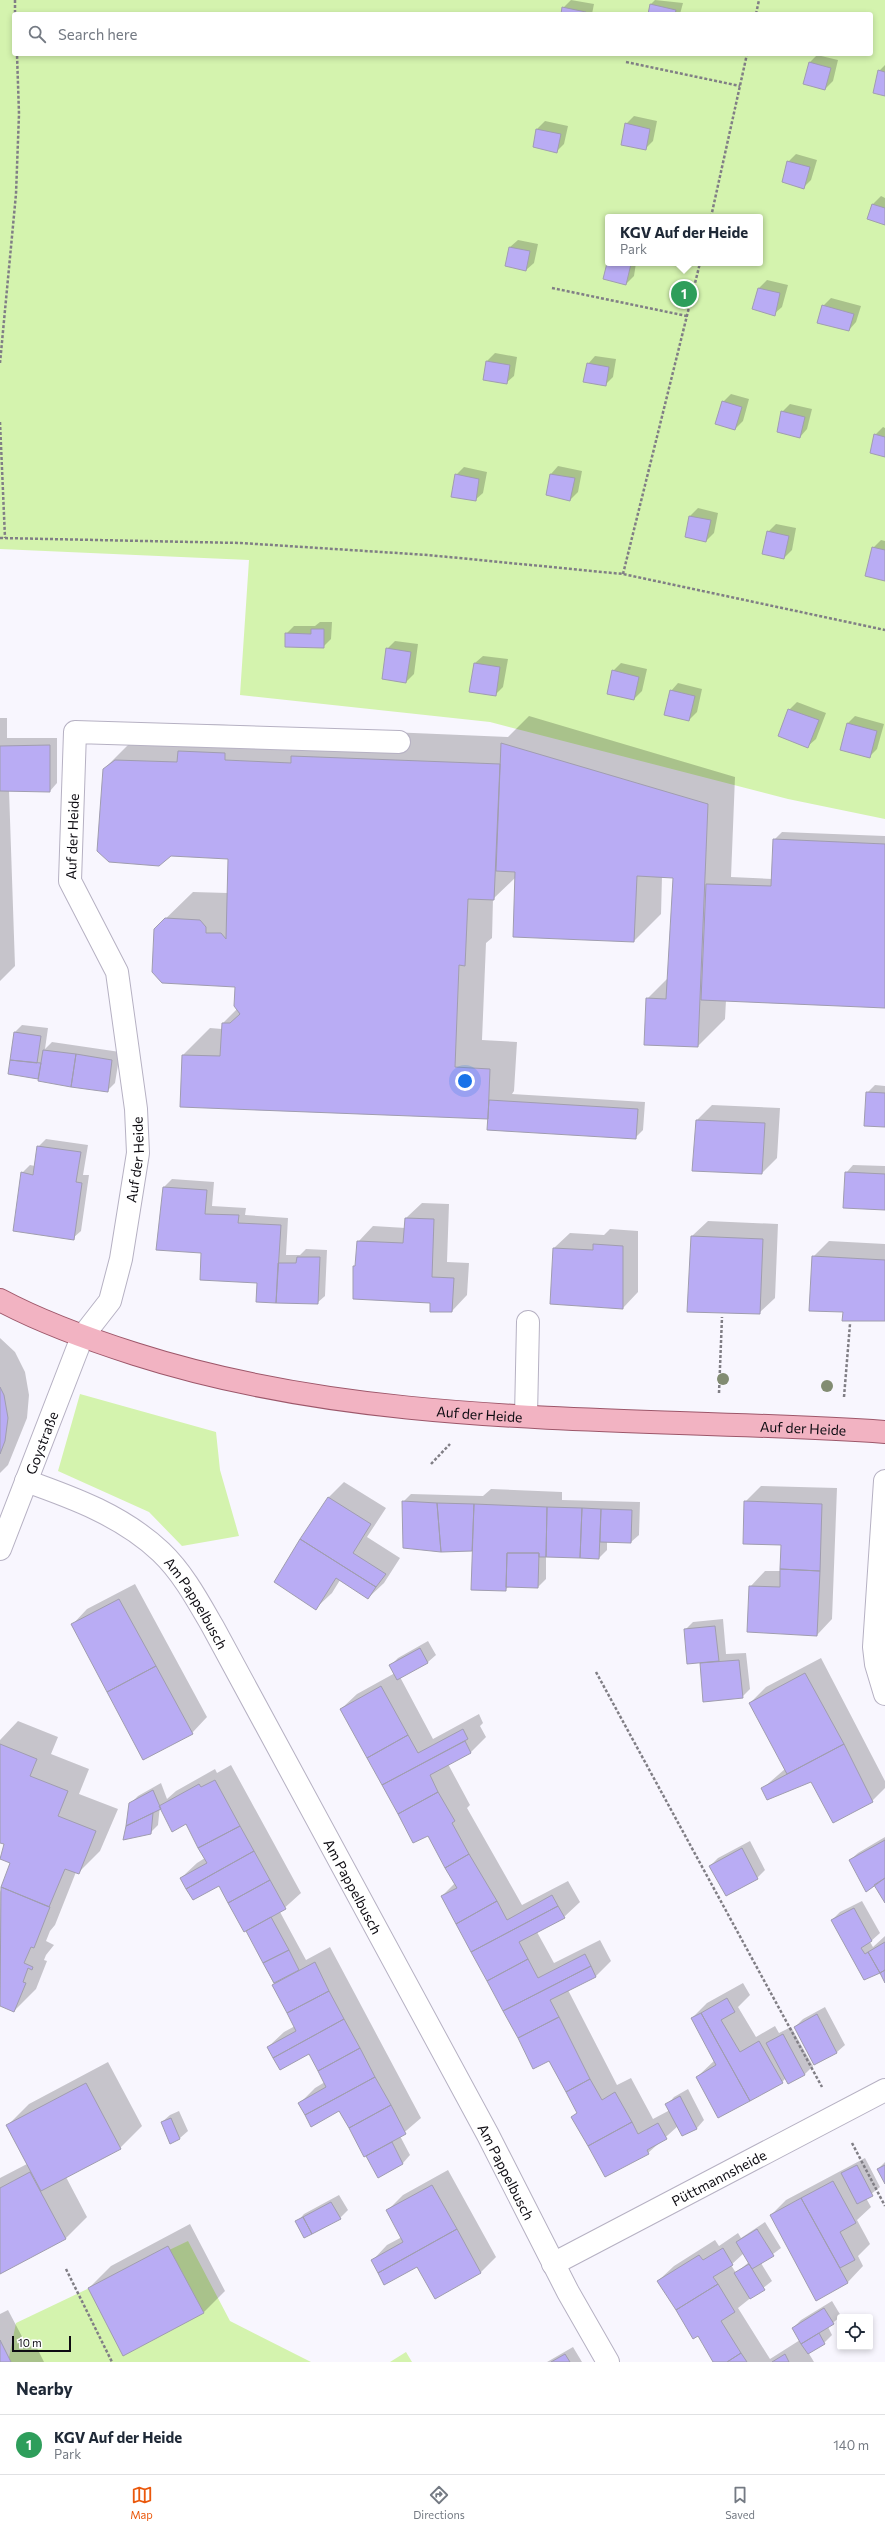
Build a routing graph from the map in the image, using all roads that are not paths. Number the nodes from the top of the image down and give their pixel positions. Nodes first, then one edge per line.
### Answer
1 (399, 742) dead end
2 (0, 1300) edge
3 (528, 1322) dead end
4 (82, 1337) junction
5 (526, 1416) junction
6 (885, 1432) edge
7 (26, 1481) junction
8 (885, 1481) edge
9 (0, 1549) edge
10 (885, 1694) edge
11 (885, 2090) edge
12 (553, 2264) junction
13 (608, 2362) edge

1 - 4 street, Auf der Heide
2 - 4 main road, Auf der Heide
3 - 5 street
4 - 5 main road, Auf der Heide
4 - 7 street, Goystraße
5 - 6 main road, Auf der Heide
7 - 9 street, Goystraße
7 - 12 street, Am Pappelbusch
8 - 10 street
11 - 12 street, Püttmannsheide
12 - 13 street, Am Pappelbusch

